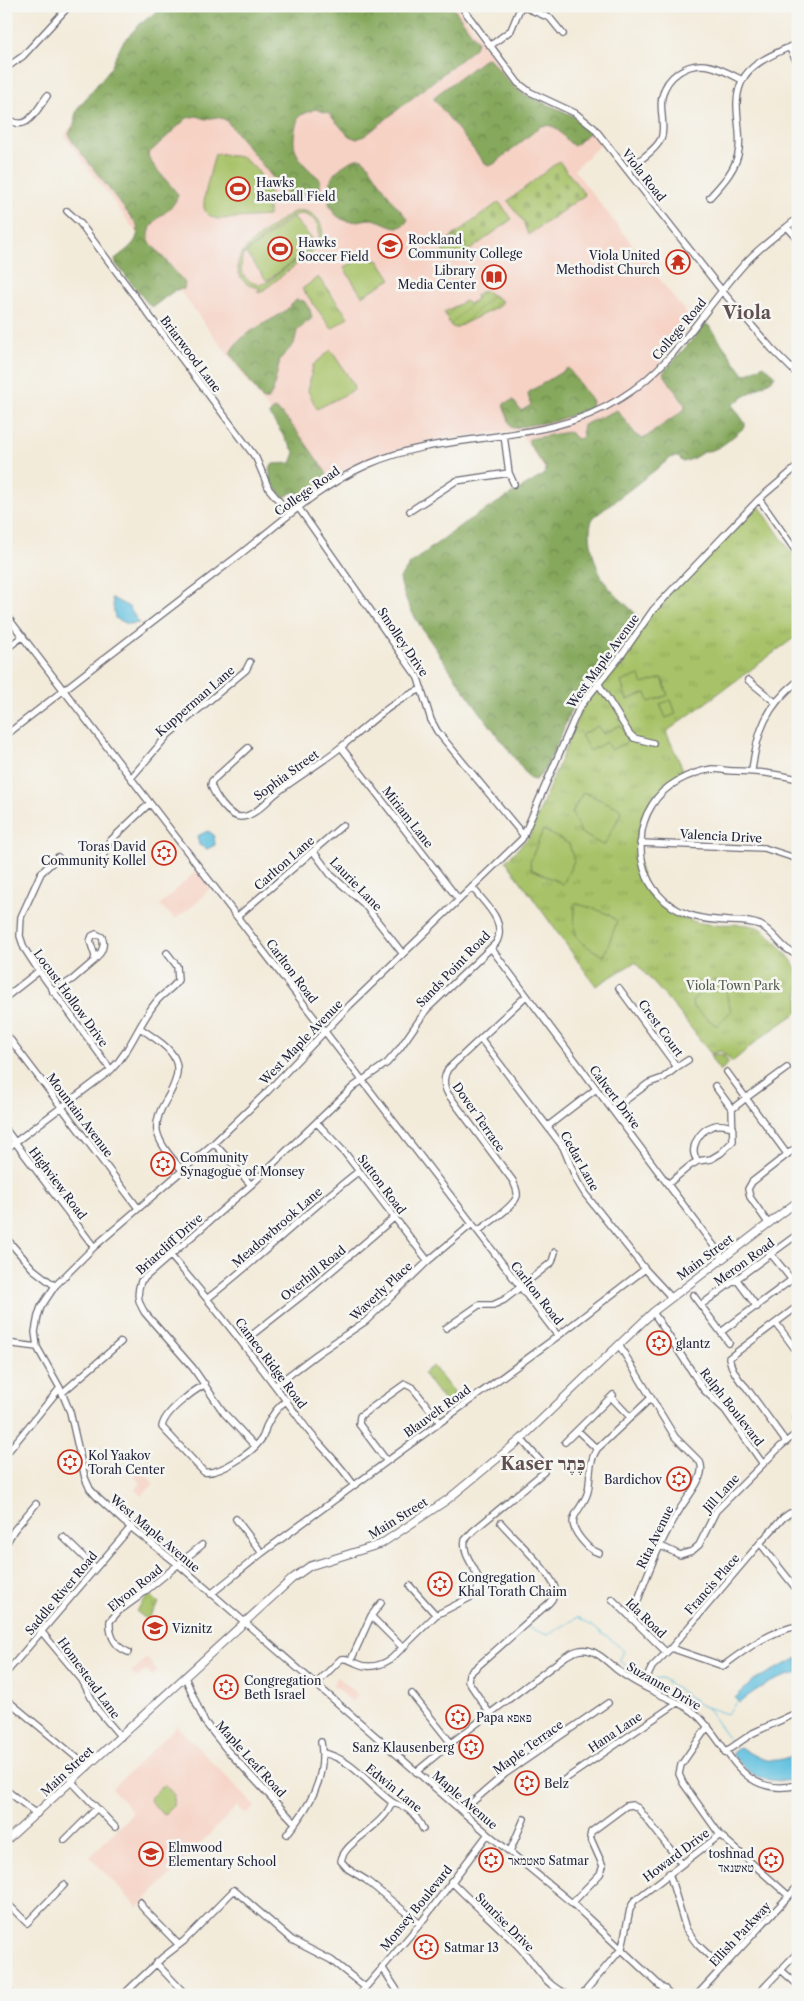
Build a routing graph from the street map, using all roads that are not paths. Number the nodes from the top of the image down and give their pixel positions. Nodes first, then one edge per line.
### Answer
1 (69, 6) edge
2 (461, 6) edge
3 (522, 6) edge
4 (563, 34) dead end
5 (798, 42) edge
6 (490, 46) junction
7 (789, 47) junction
8 (798, 64) edge
9 (6, 68) edge
10 (742, 80) junction
11 (47, 96) dead end
12 (6, 116) edge
13 (18, 124) junction
14 (18, 131) dead end
15 (628, 170) junction
16 (710, 197) dead end
17 (67, 212) dead end
18 (798, 218) edge
19 (787, 227) junction
20 (798, 239) edge
21 (723, 292) junction
22 (798, 375) edge
23 (504, 436) junction
24 (798, 466) edge
25 (509, 473) junction
26 (514, 484) dead end
27 (759, 499) junction
28 (298, 507) junction
29 (410, 511) dead end
30 (290, 514) junction
31 (798, 554) edge
32 (6, 614) edge
33 (23, 636) junction
34 (6, 649) edge
35 (250, 662) dead end
36 (748, 680) dead end
37 (798, 681) edge
38 (598, 683) junction
39 (65, 689) junction
40 (422, 689) junction
41 (775, 702) junction
42 (6, 734) edge
43 (653, 744) dead end
44 (341, 747) junction
45 (248, 748) dead end
46 (752, 770) junction
47 (131, 778) junction
48 (798, 779) edge
49 (150, 803) junction
50 (343, 825) dead end
51 (524, 836) junction
52 (640, 843) junction
53 (313, 852) junction
54 (58, 857) dead end
55 (798, 859) edge
56 (101, 861) dead end
57 (472, 887) junction
58 (459, 900) junction
59 (238, 916) junction
60 (491, 948) junction
61 (167, 953) dead end
62 (403, 954) junction
63 (798, 955) edge
64 (94, 961) dead end
65 (39, 971) junction
66 (619, 988) dead end
67 (53, 992) junction
68 (526, 996) junction
69 (6, 997) edge
70 (140, 1028) junction
71 (325, 1030) junction
72 (6, 1034) edge
73 (481, 1039) junction
74 (688, 1060) dead end
75 (678, 1067) junction
76 (787, 1068) dead end
77 (111, 1070) junction
78 (727, 1072) dead end
79 (363, 1080) junction
80 (715, 1086) dead end
81 (596, 1089) junction
82 (746, 1098) junction
83 (61, 1108) junction
84 (732, 1109) junction
85 (612, 1110) junction
86 (317, 1123) junction
87 (548, 1126) junction
88 (733, 1128) junction
89 (6, 1130) edge
90 (15, 1142) junction
91 (214, 1143) junction
92 (798, 1146) edge
93 (6, 1149) edge
94 (788, 1154) junction
95 (698, 1162) junction
96 (182, 1170) junction
97 (359, 1171) junction
98 (668, 1184) junction
99 (251, 1185) junction
100 (798, 1201) edge
101 (138, 1208) junction
102 (395, 1218) junction
103 (768, 1223) junction
104 (472, 1224) junction
105 (478, 1231) junction
106 (798, 1234) edge
107 (6, 1238) edge
108 (94, 1248) junction
109 (555, 1252) dead end
110 (772, 1254) junction
111 (170, 1255) junction
112 (723, 1258) junction
113 (428, 1261) junction
114 (645, 1269) junction
115 (798, 1275) edge
116 (736, 1280) junction
117 (792, 1280) junction
118 (55, 1286) junction
119 (520, 1288) junction
120 (693, 1295) dead end
121 (671, 1297) junction
122 (208, 1298) junction
123 (701, 1305) junction
124 (798, 1306) edge
125 (757, 1307) junction
126 (652, 1312) junction
127 (776, 1323) junction
128 (446, 1328) dead end
129 (721, 1332) junction
130 (558, 1336) junction
131 (121, 1342) dead end
132 (243, 1342) junction
133 (6, 1343) edge
134 (729, 1343) dead end
135 (619, 1344) junction
136 (37, 1348) junction
137 (798, 1353) edge
138 (205, 1384) junction
139 (276, 1385) junction
140 (61, 1390) junction
141 (651, 1398) junction
142 (287, 1400) junction
143 (798, 1416) edge
144 (630, 1417) junction
145 (439, 1421) junction
146 (798, 1428) edge
147 (578, 1430) junction
148 (798, 1432) edge
149 (522, 1439) junction
150 (565, 1442) dead end
151 (786, 1442) junction
152 (255, 1446) junction
153 (597, 1450) junction
154 (6, 1454) edge
155 (386, 1460) junction
156 (763, 1464) junction
157 (353, 1484) junction
158 (36, 1504) dead end
159 (798, 1513) edge
160 (236, 1519) dead end
161 (501, 1523) dead end
162 (131, 1527) junction
163 (63, 1537) dead end
164 (760, 1543) junction
165 (6, 1544) edge
166 (202, 1545) dead end
167 (661, 1546) junction
168 (262, 1553) junction
169 (599, 1553) dead end
170 (179, 1565) junction
171 (96, 1568) junction
172 (410, 1586) dead end
173 (798, 1591) edge
174 (211, 1594) junction
175 (612, 1599) dead end
176 (381, 1603) dead end
177 (436, 1615) junction
178 (370, 1616) junction
179 (632, 1618) junction
180 (244, 1622) junction
181 (798, 1626) edge
182 (41, 1631) junction
183 (403, 1648) junction
184 (668, 1650) junction
185 (128, 1652) dead end
186 (351, 1660) junction
187 (6, 1673) edge
188 (185, 1677) junction
189 (646, 1681) junction
190 (316, 1684) junction
191 (412, 1694) dead end
192 (6, 1699) edge
193 (608, 1702) dead end
194 (677, 1703) junction
195 (490, 1714) junction
196 (792, 1715) dead end
197 (708, 1726) junction
198 (121, 1737) junction
199 (321, 1742) dead end
200 (451, 1743) junction
201 (725, 1752) junction
202 (323, 1753) junction
203 (88, 1767) junction
204 (416, 1772) junction
205 (564, 1780) dead end
206 (72, 1782) junction
207 (798, 1784) edge
208 (6, 1790) edge
209 (392, 1802) junction
210 (97, 1808) junction
211 (462, 1811) junction
212 (37, 1814) junction
213 (524, 1819) dead end
214 (295, 1824) junction
215 (115, 1827) dead end
216 (423, 1829) dead end
217 (286, 1834) dead end
218 (488, 1834) junction
219 (720, 1834) junction
220 (66, 1840) dead end
221 (6, 1841) edge
222 (510, 1851) junction
223 (681, 1863) junction
224 (669, 1873) junction
225 (451, 1881) junction
226 (64, 1885) dead end
227 (798, 1886) edge
228 (789, 1896) junction
229 (6, 1902) edge
230 (140, 1902) dead end
231 (572, 1903) junction
232 (420, 1924) junction
233 (180, 1945) junction
234 (622, 1948) junction
235 (798, 1952) edge
236 (156, 1963) junction
237 (382, 1967) junction
238 (722, 1968) junction
239 (781, 1970) junction
240 (798, 1985) edge
241 (365, 1987) junction
242 (665, 1989) junction
243 (123, 1995) edge
244 (186, 1995) edge
245 (359, 1995) edge
246 (400, 1995) edge
247 (568, 1995) edge
248 (582, 1995) edge
249 (659, 1995) edge
250 (670, 1995) edge
251 (697, 1995) edge
252 (758, 1995) edge

1 - 9 street
2 - 6 street, Viola Road
3 - 4 street
3 - 6 street
5 - 7 street
6 - 15 street, Viola Road
7 - 8 street
7 - 10 street
10 - 15 street
10 - 16 street
11 - 13 street
12 - 13 street
13 - 14 street
15 - 21 street, Viola Road
17 - 30 street, Briarwood Lane
18 - 19 street, College Road
19 - 20 street
19 - 21 street, College Road
21 - 22 street, Viola Road
21 - 23 street, College Road
23 - 25 street
23 - 28 street, College Road
24 - 27 street, West Maple Avenue
25 - 26 street
25 - 29 street
27 - 31 street
27 - 38 street, West Maple Avenue
28 - 30 street, College Road
28 - 40 street, Smolley Drive
30 - 39 street, College Road
32 - 33 street, Carlton Road
33 - 34 street
33 - 39 street, Carlton Road
35 - 47 street, Kupperman Lane
36 - 41 street
37 - 41 street
38 - 43 street
38 - 51 street, West Maple Avenue
39 - 42 street, College Road
39 - 47 street, Carlton Road
40 - 44 street, Sophia Street
40 - 51 street, Smolley Drive
41 - 46 street
44 - 45 street, Sophia Street
44 - 58 street, Miriam Lane
46 - 48 street
46 - 52 street
47 - 49 street, Carlton Road
49 - 56 street
49 - 59 street, Carlton Road
50 - 53 street, Carlton Lane
51 - 57 street, West Maple Avenue
52 - 55 street, Valencia Drive
52 - 63 street
53 - 59 street, Carlton Lane
53 - 62 street, Laurie Lane
54 - 65 street, Locust Hollow Drive
57 - 58 street, West Maple Avenue
57 - 60 street, Sands Point Road
58 - 62 street, West Maple Avenue
59 - 71 street, Carlton Road
60 - 68 street, Calvert Drive
60 - 79 street, Sands Point Road
61 - 70 street
62 - 71 street, West Maple Avenue
64 - 67 street
65 - 67 street, Locust Hollow Drive
65 - 69 street
66 - 75 street, Crest Court
67 - 77 street, Locust Hollow Drive
68 - 73 street, Dover Terrace
68 - 81 street, Calvert Drive
70 - 77 street
70 - 96 street
71 - 79 street, Carlton Road
71 - 91 street, West Maple Avenue
72 - 83 street, Mountain Avenue
73 - 87 street, Cedar Lane
73 - 105 street, Dover Terrace
74 - 75 street
75 - 85 street, Crest Court
76 - 82 street
77 - 83 street
78 - 82 street
79 - 86 street, Briarcliff Drive
79 - 104 street, Carlton Road
80 - 84 street
81 - 85 street, Calvert Drive
81 - 87 street
82 - 84 street
82 - 94 street
83 - 90 street
83 - 101 street, Mountain Avenue
84 - 88 street
85 - 98 street, Calvert Drive
86 - 97 street, Sutton Road
86 - 99 street, Briarcliff Drive
87 - 114 street, Cedar Lane
88 - 95 street
88 - 95 street
89 - 90 street, Highview Road
90 - 93 street
90 - 108 street, Highview Road
91 - 96 street, West Maple Avenue
91 - 99 street
92 - 94 street
94 - 103 street
95 - 98 street
96 - 101 street, West Maple Avenue
97 - 102 street, Sutton Road
97 - 122 street, Meadowbrook Lane
98 - 112 street, Calvert Drive
99 - 111 street, Briarcliff Drive
100 - 103 main road, Main Street
101 - 108 street, West Maple Avenue
102 - 113 street, Sutton Road
102 - 132 street, Overhill Road
103 - 112 main road, Main Street
104 - 105 street, Carlton Road
104 - 113 street, Waverly Place
105 - 119 street, Carlton Road
106 - 110 street, Meron Road
107 - 118 street
108 - 118 street, West Maple Avenue
109 - 119 street
110 - 116 street, Meron Road
110 - 117 street
111 - 122 street, Cameo Ridge Road
111 - 138 street, Briarcliff Drive
112 - 121 main road, Main Street
113 - 139 street, Waverly Place
114 - 121 street
114 - 130 street, Blauvelt Road
115 - 117 street
116 - 123 street, Meron Road
116 - 125 street
117 - 125 street
118 - 136 street, West Maple Avenue
119 - 128 street
119 - 130 street, Carlton Road
120 - 123 street
121 - 126 main road, Main Street
122 - 132 street, Cameo Ridge Road
123 - 129 street
124 - 127 street
125 - 129 street
126 - 135 main road, Main Street
126 - 156 street, Ralph Boulevard
127 - 137 street
127 - 151 street
129 - 134 street
130 - 145 street, Blauvelt Road
131 - 140 street
132 - 139 street, Cameo Ridge Road
133 - 136 street
135 - 141 street, Rita Avenue
135 - 149 main road, Main Street
136 - 140 street, West Maple Avenue
138 - 152 street, Briarcliff Drive
138 - 152 street
139 - 142 street, Cameo Ridge Road
140 - 154 street
140 - 162 street, West Maple Avenue
141 - 144 street
141 - 167 street, Rita Avenue
142 - 152 street
142 - 157 street, Cameo Ridge Road
143 - 146 street
144 - 147 street
144 - 153 street
145 - 155 street, Blauvelt Road
145 - 155 street
147 - 150 street
147 - 153 street
148 - 151 street, Jill Lane
149 - 177 street
149 - 180 main road, Main Street
151 - 156 street, Jill Lane
153 - 169 street
155 - 157 street, Blauvelt Road
156 - 167 street, Jill Lane
157 - 168 street, Blauvelt Road
158 - 165 street
159 - 164 street, Francis Place
160 - 168 street
161 - 195 street
162 - 170 street, West Maple Avenue
162 - 171 street, Saddle River Road
163 - 171 street
164 - 173 street
164 - 184 street, Francis Place
166 - 170 street
167 - 179 street, Rita Avenue
168 - 174 street, Blauvelt Road
170 - 174 street, West Maple Avenue
170 - 185 street, Elyon Road
171 - 182 street, Saddle River Road
172 - 177 street
174 - 180 street, West Maple Avenue
175 - 179 street, Ida Road
176 - 178 street
177 - 183 street
178 - 183 street
178 - 186 street
179 - 184 street, Ida Road
180 - 188 main road, Main Street
180 - 190 street, Maple Avenue
181 - 184 street
182 - 187 street, Saddle River Road
182 - 198 street, Homestead Lane
183 - 186 street
184 - 189 street, Francis Place
186 - 190 street
188 - 198 main road, Main Street
188 - 214 street, Maple Leaf Road
189 - 194 street, Suzanne Drive
189 - 195 street, Suzanne Drive
190 - 204 street, Maple Avenue
191 - 200 street
192 - 203 street
193 - 211 street, Maple Terrace
194 - 197 street, Suzanne Drive
194 - 205 street, Hana Lane
195 - 200 street, Suzanne Drive
196 - 201 street
197 - 201 street, Suzanne Drive
197 - 219 street
198 - 203 main road, Main Street
199 - 202 street
200 - 204 street, Suzanne Drive
201 - 207 street, Suzanne Drive
202 - 209 street, Edwin Lane
202 - 214 street
203 - 206 main road, Main Street
204 - 211 street, Maple Avenue
206 - 210 street
206 - 212 main road, Main Street
208 - 212 street
209 - 216 street, Edwin Lane
209 - 232 street
210 - 215 street
210 - 220 street
211 - 218 street, Maple Avenue
212 - 221 main road, Main Street
213 - 222 street
214 - 217 street
218 - 222 street, Maple Avenue
218 - 225 street, Monsey Boulevard
219 - 223 street, Howard Drive
219 - 228 street, Howard Drive
222 - 231 street, Maple Avenue
223 - 224 street, Howard Drive
223 - 231 street
224 - 234 street, Howard Drive
224 - 238 street
225 - 232 street, Monsey Boulevard
225 - 247 street, Sunrise Drive
226 - 229 street
227 - 228 street, Ellish Parkway
228 - 238 street, Ellish Parkway
230 - 233 street
231 - 234 street, Maple Avenue
232 - 237 street, Monsey Boulevard
233 - 236 street
233 - 241 street
234 - 242 street, Maple Avenue
234 - 248 street
235 - 239 street
236 - 243 street
236 - 244 street
237 - 241 street, Monsey Boulevard
237 - 246 street
238 - 251 street, Ellish Parkway
239 - 240 street
239 - 252 street
241 - 245 street, Monsey Boulevard
242 - 249 street
242 - 250 street, Maple Avenue

